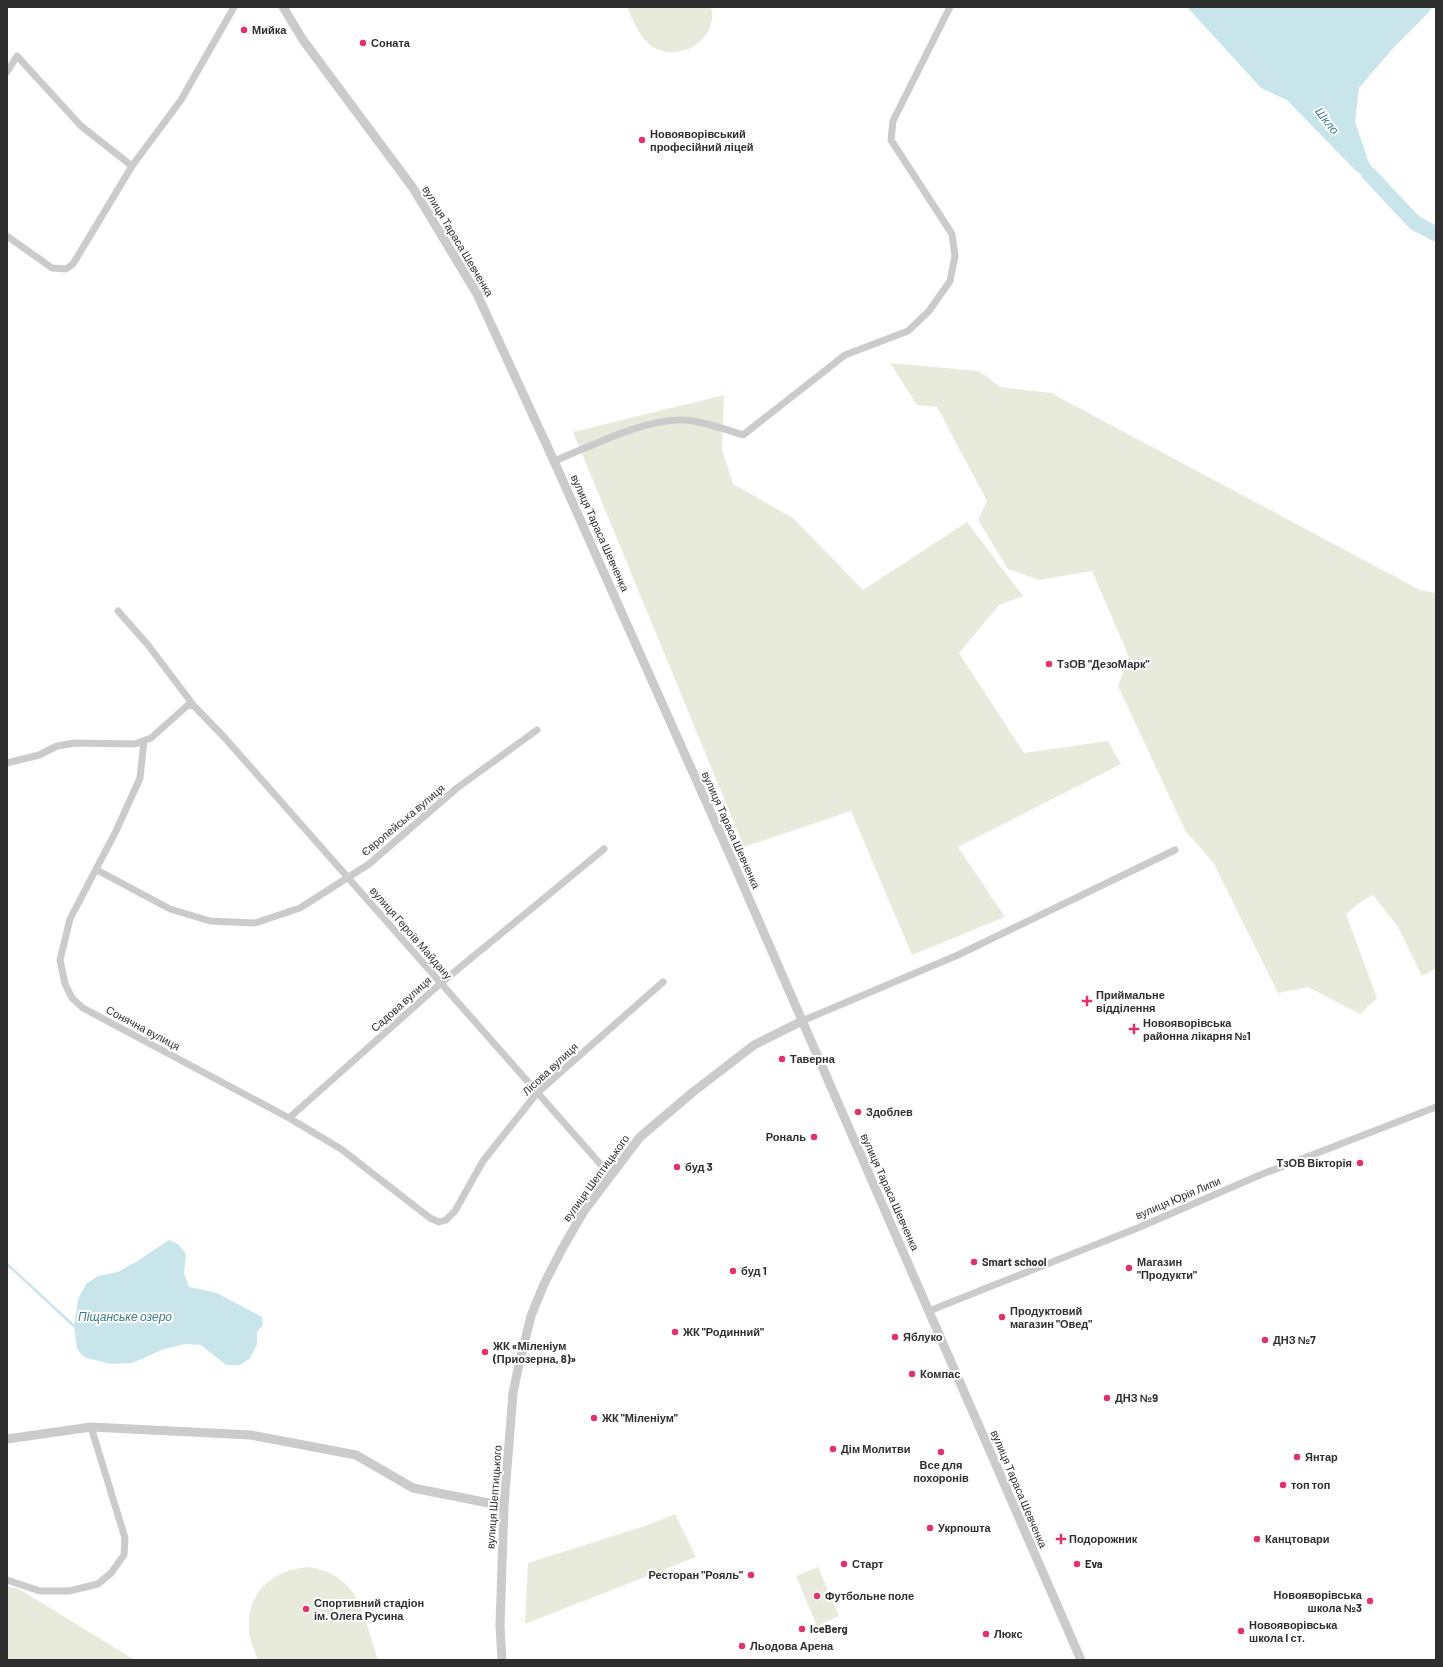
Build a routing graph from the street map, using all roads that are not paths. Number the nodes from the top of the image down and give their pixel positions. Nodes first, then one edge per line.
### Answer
1 (234, 7) edge
2 (283, 7) edge
3 (950, 7) edge
4 (7, 72) edge
5 (132, 166) junction
6 (7, 236) edge
7 (554, 461) junction
8 (118, 611) dead end
9 (194, 706) junction
10 (537, 730) dead end
11 (144, 741) junction
12 (7, 763) edge
13 (604, 849) dead end
14 (1175, 850) dead end
15 (97, 870) junction
16 (347, 877) junction
17 (663, 982) dead end
18 (441, 983) junction
19 (802, 1021) junction
20 (537, 1093) junction
21 (1436, 1107) edge
22 (290, 1118) junction
23 (610, 1175) junction
24 (439, 1222) joint
25 (929, 1311) junction
26 (91, 1427) junction
27 (7, 1439) edge
28 (504, 1506) junction
29 (7, 1580) edge
30 (502, 1660) edge
31 (1081, 1660) edge

1 - 5 street
2 - 7 street, вулиця Тараса Шевченка
3 - 7 street
4 - 5 street
5 - 6 street
7 - 19 street, вулиця Тараса Шевченка
8 - 9 street, вулиця Героїв Майдану
9 - 11 street
9 - 16 street, вулиця Героїв Майдану
10 - 16 street, Європейська вулиця
11 - 12 street
11 - 15 street, Сонячна вулиця
13 - 18 street, Садова вулиця
14 - 19 street
15 - 16 street, Європейська вулиця
15 - 22 street, Сонячна вулиця
16 - 18 street, вулиця Героїв Майдану
17 - 20 street, Лісова вулиця
18 - 20 street, вулиця Героїв Майдану
18 - 22 street, Садова вулиця
19 - 23 street, вулиця Шептицького
19 - 25 street, вулиця Тараса Шевченка
20 - 23 street, вулиця Героїв Майдану
20 - 24 street, Лісова вулиця
21 - 25 street, вулиця Юрія Липи
22 - 24 street, Сонячна вулиця
23 - 28 street, вулиця Шептицького
25 - 31 street, вулиця Тараса Шевченка
26 - 27 street
26 - 28 street
26 - 29 street
28 - 30 street, вулиця Шептицького

